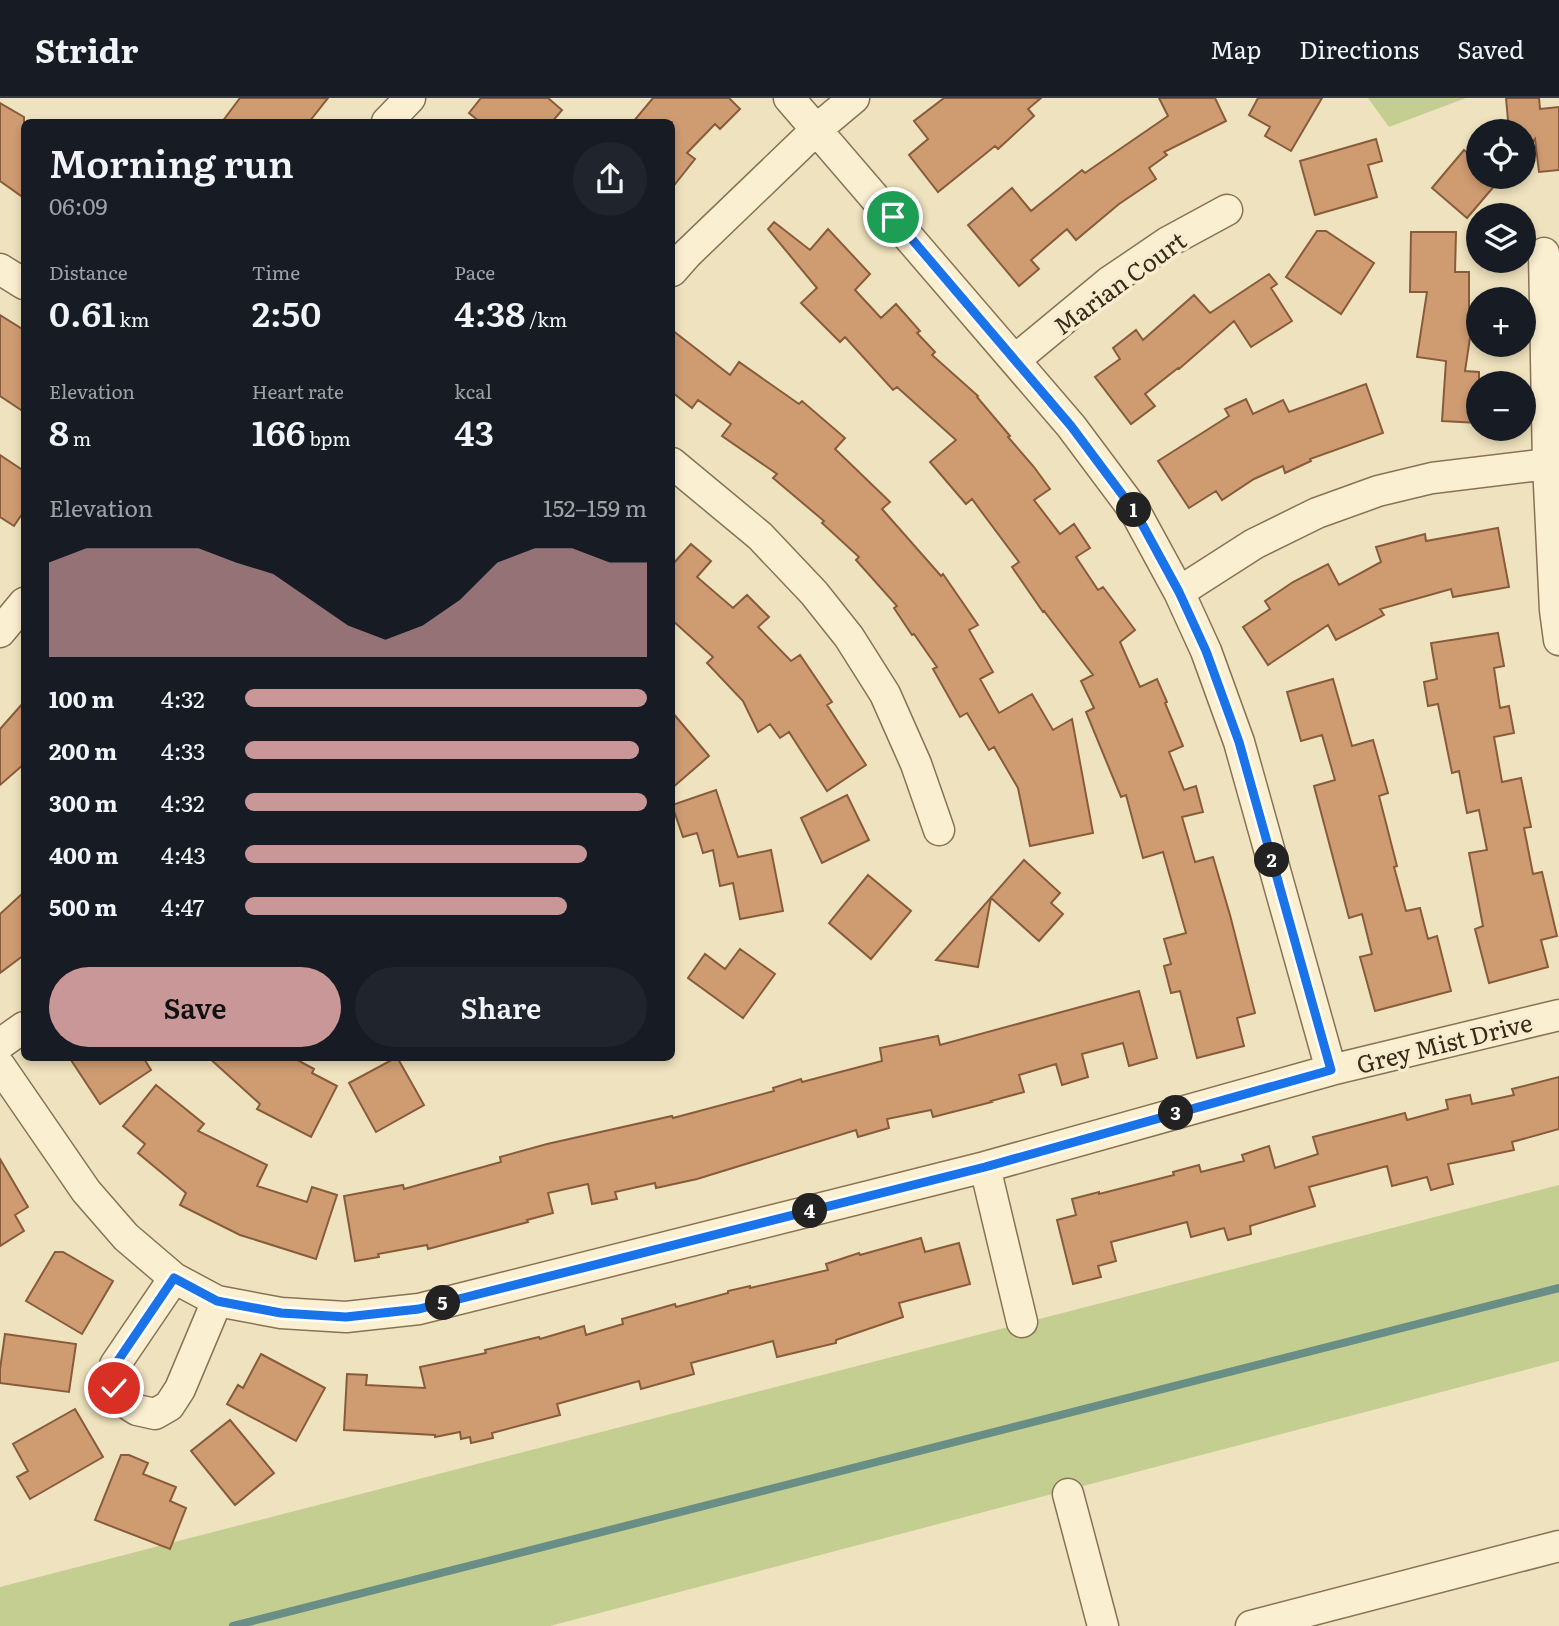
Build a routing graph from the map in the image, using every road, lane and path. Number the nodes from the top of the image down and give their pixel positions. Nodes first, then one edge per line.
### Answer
1 (410, 98) edge
2 (789, 98) edge
3 (854, 98) edge
4 (390, 119) edge
5 (817, 129) junction
6 (1227, 210) dead end
7 (1544, 253) dead end
8 (675, 268) edge
9 (0, 269) edge
10 (21, 282) edge
11 (1016, 359) junction
12 (1548, 464) junction
13 (675, 465) edge
14 (1179, 592) junction
15 (21, 607) edge
16 (0, 632) edge
17 (1559, 640) edge
18 (939, 830) dead end
19 (1559, 1015) edge
20 (21, 1029) edge
21 (0, 1044) edge
22 (0, 1066) edge
23 (1331, 1070) junction
24 (985, 1167) junction
25 (174, 1278) junction
26 (217, 1301) junction
27 (1022, 1322) dead end
28 (1068, 1494) dead end
29 (1559, 1546) edge
30 (1102, 1626) edge
31 (1251, 1626) edge

1 - 4 street
2 - 5 street
3 - 5 street
5 - 8 street
5 - 11 street
6 - 11 street, Marian Court
7 - 12 street
9 - 10 street
11 - 14 street
12 - 14 street
12 - 17 street
13 - 18 street
14 - 23 street
15 - 16 street
19 - 23 street, Grey Mist Drive
20 - 21 street
22 - 25 street, Grey Mist Drive
23 - 24 street, Grey Mist Drive
24 - 26 street, Grey Mist Drive
24 - 27 street
25 - 26 street, Grey Mist Drive
25 - 26 street
28 - 30 street
29 - 31 street

